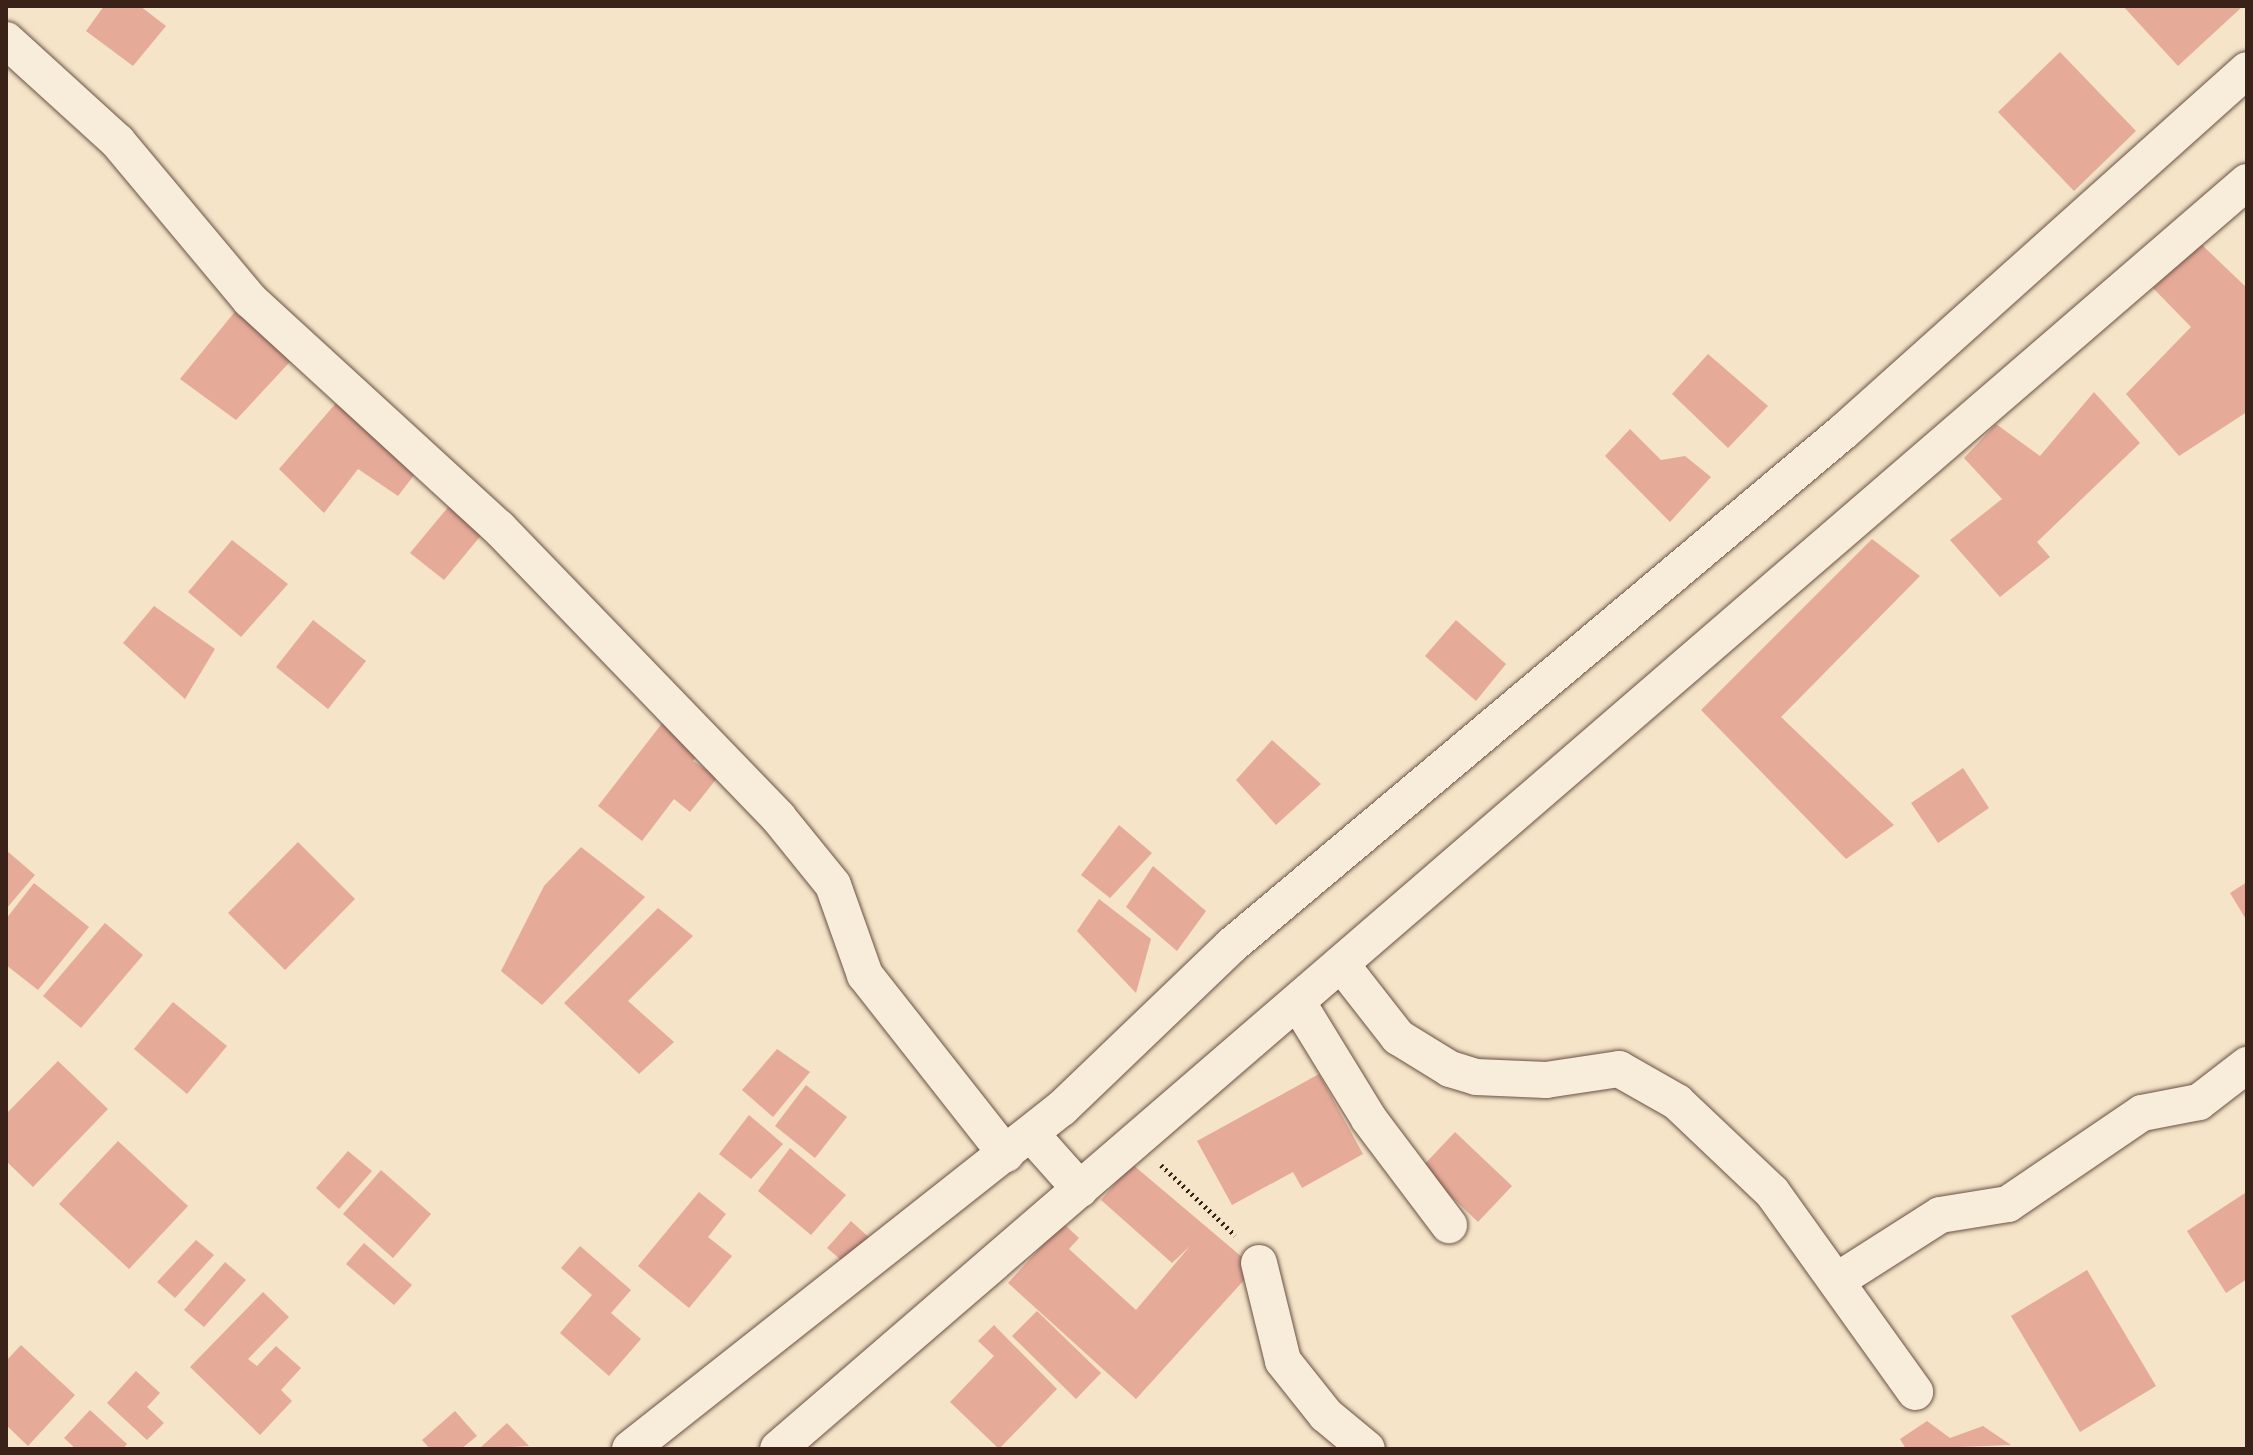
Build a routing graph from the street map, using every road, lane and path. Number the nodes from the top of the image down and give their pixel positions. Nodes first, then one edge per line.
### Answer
1 (6, 40) edge
2 (2247, 70) edge
3 (2247, 182) edge
4 (1341, 964) junction
5 (1298, 1003) junction
6 (2247, 1065) edge
7 (1024, 1142) junction
8 (1135, 1142) junction
9 (1077, 1186) junction
10 (1449, 1225) dead end
11 (1259, 1263) joint
12 (1838, 1280) junction
13 (1915, 1392) dead end
14 (630, 1449) edge
15 (778, 1449) edge
16 (1367, 1449) edge

1 - 7 street
2 - 7 street
3 - 4 street
4 - 5 street
4 - 12 street
5 - 8 street
5 - 10 street
6 - 12 street
7 - 9 street
7 - 14 street
8 - 9 street
8 - 11 path
9 - 15 street
11 - 16 street
12 - 13 street

